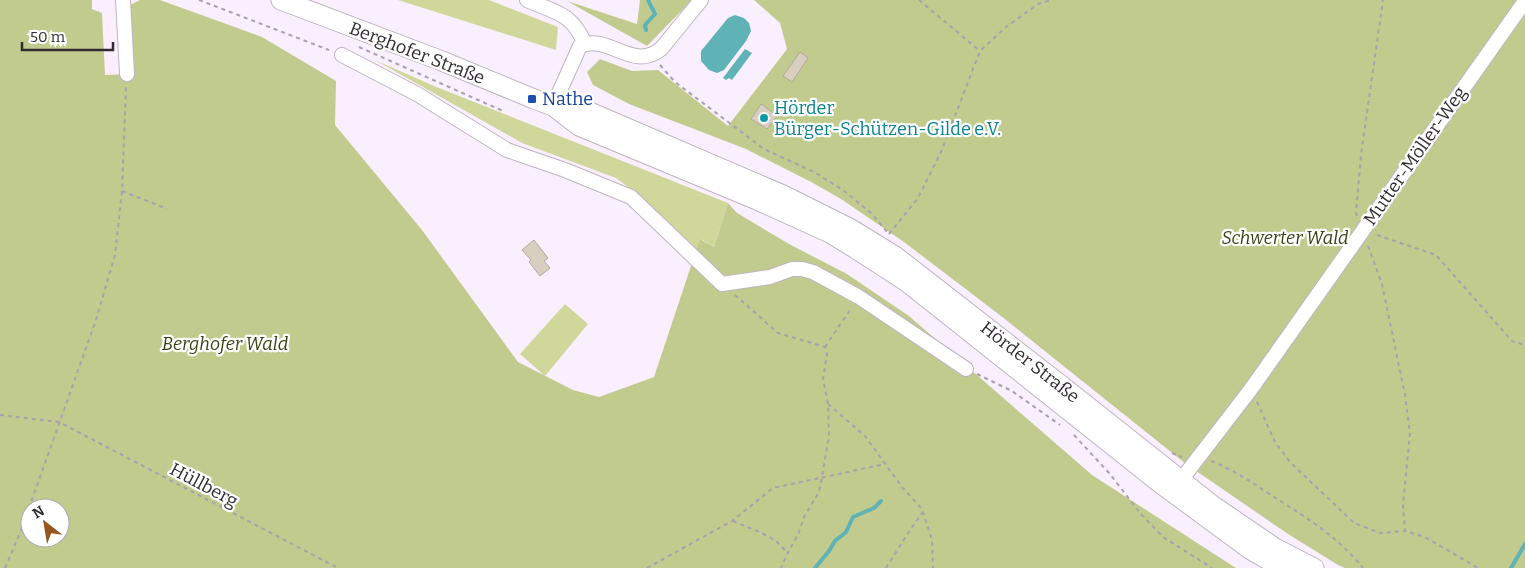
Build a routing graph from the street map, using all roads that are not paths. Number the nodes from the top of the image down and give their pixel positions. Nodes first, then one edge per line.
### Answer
1 (124, 0) edge
2 (281, 0) edge
3 (527, 0) edge
4 (701, 0) edge
5 (1525, 1) edge
6 (585, 44) junction
7 (339, 52) road end
8 (127, 74) road end
9 (553, 106) junction
10 (733, 181) junction
11 (966, 369) road end
12 (1181, 480) junction
13 (1283, 568) edge
14 (1314, 568) edge

1 - 8 street
2 - 9 main road, Berghofer Straße
3 - 6 street
4 - 6 street
5 - 12 street, Mutter-Möller-Weg
6 - 9 street
7 - 11 street
9 - 10 main road, Berghofer Straße
10 - 12 main road, Hörder Straße
10 - 13 main road, Hörder Straße
12 - 14 main road, Hörder Straße

